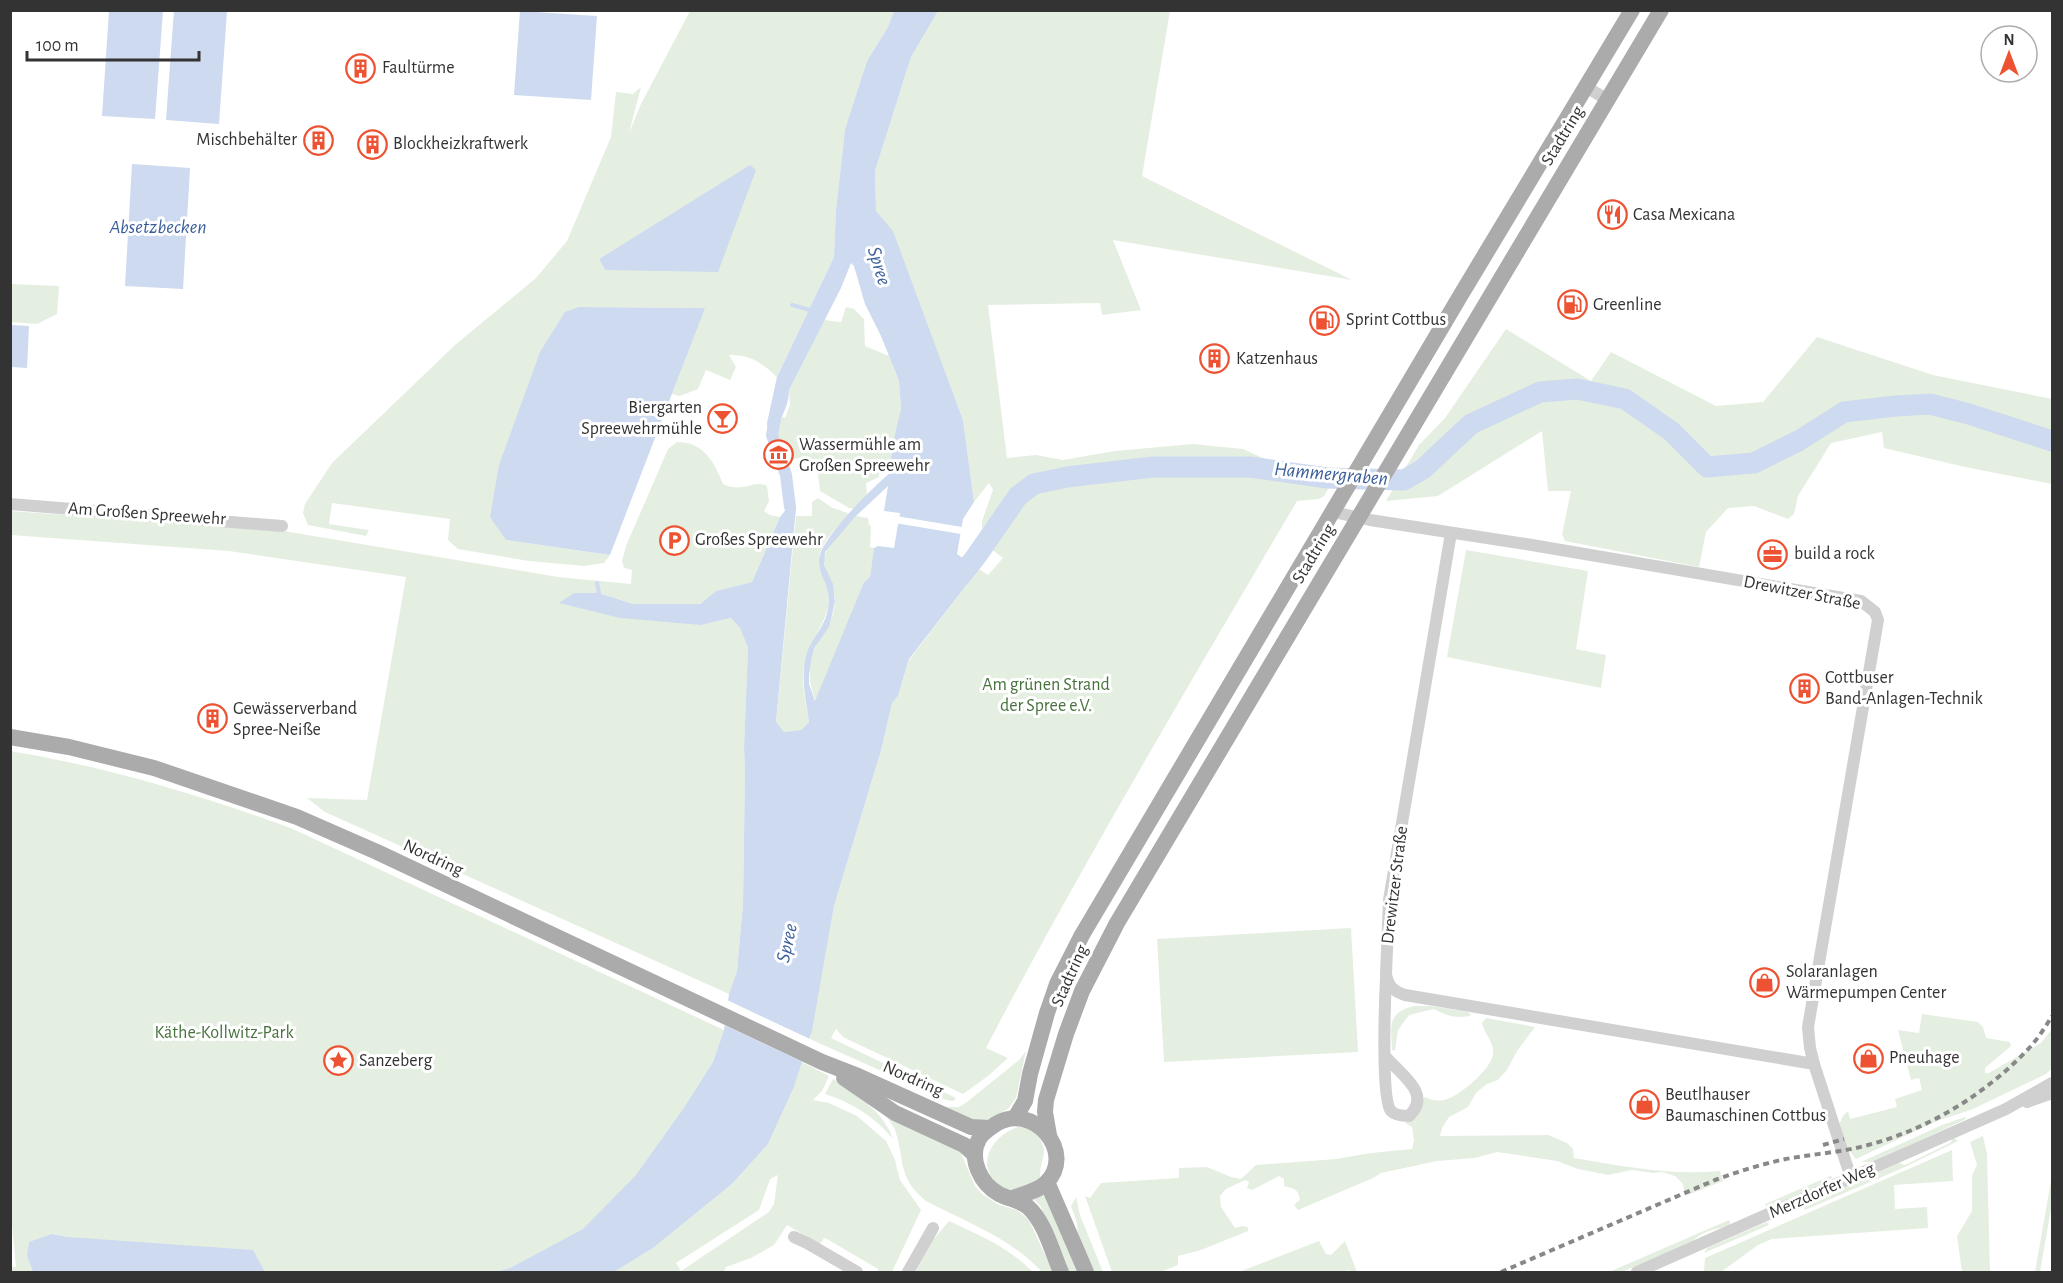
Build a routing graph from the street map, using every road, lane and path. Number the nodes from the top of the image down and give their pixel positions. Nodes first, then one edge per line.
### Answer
1 (1632, 10) edge
2 (1660, 10) edge
3 (1586, 87) junction
4 (1608, 100) junction
5 (10, 504) edge
6 (1337, 505) junction
7 (1358, 518) junction
8 (282, 526) dead end
9 (1451, 533) junction
10 (10, 737) edge
11 (1386, 974) junction
12 (1386, 1057) dead end
13 (822, 1062) junction
14 (1814, 1064) junction
15 (2052, 1083) edge
16 (2052, 1093) edge
17 (2006, 1108) junction
18 (1015, 1118) junction
19 (989, 1128) junction
20 (1048, 1135) junction
21 (975, 1155) junction
22 (1851, 1178) junction
23 (1047, 1182) junction
24 (1013, 1198) junction
25 (933, 1228) dead end
26 (794, 1238) dead end
27 (857, 1272) edge
28 (908, 1272) edge
29 (1061, 1272) edge
30 (1086, 1272) edge
31 (1637, 1272) edge

1 - 3 main road, Stadtring
2 - 4 main road, Stadtring
3 - 4 street
3 - 6 main road, Stadtring
4 - 7 main road, Stadtring
5 - 8 street, Am Großen Spreewehr
6 - 7 street, Drewitzer Straße
6 - 18 main road, Stadtring
7 - 9 street, Drewitzer Straße
7 - 20 main road, Stadtring
9 - 11 street, Drewitzer Straße
9 - 14 street, Drewitzer Straße
10 - 13 main road, Nordring
11 - 12 street, Drewitzer Straße
11 - 14 street
13 - 19 main road, Nordring
13 - 21 main road, Nordring
14 - 22 street, Drewitzer Straße
15 - 17 street, Merzdorfer Weg
16 - 17 street, Merzdorfer Weg
17 - 22 street, Merzdorfer Weg
18 - 19 main road
18 - 20 main road
19 - 21 main road
20 - 23 main road, Stadtring
21 - 24 main road
22 - 31 street, Merzdorfer Weg
23 - 24 main road
23 - 30 main road
24 - 29 main road
25 - 28 street
26 - 27 street

